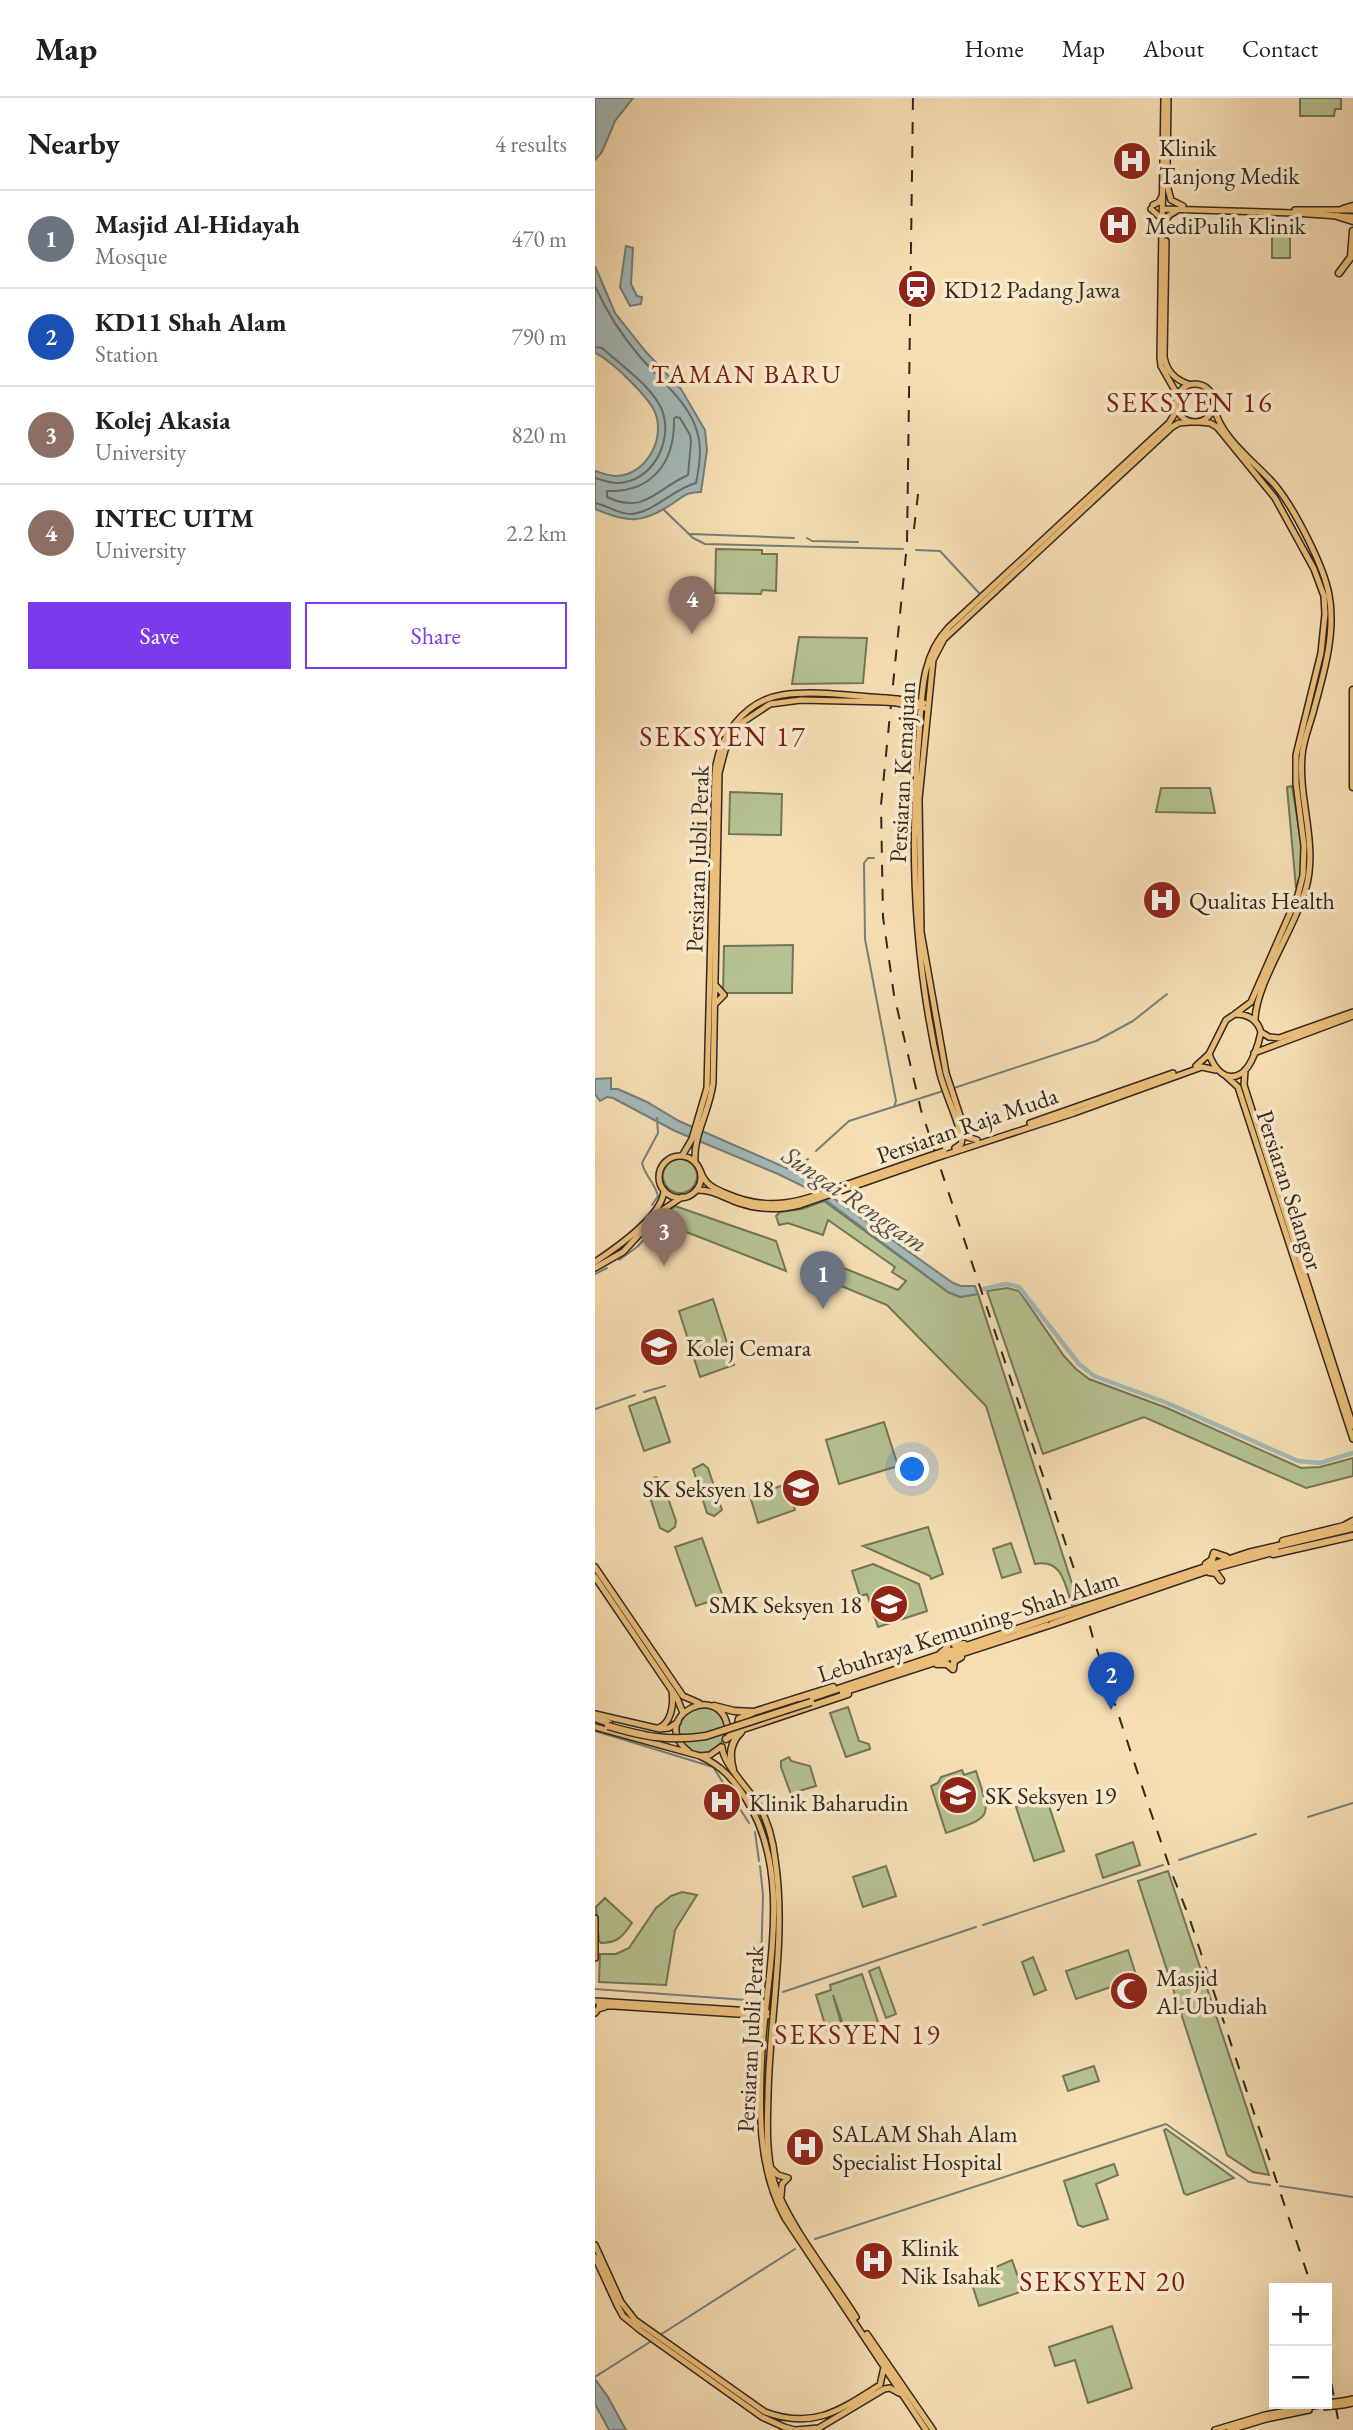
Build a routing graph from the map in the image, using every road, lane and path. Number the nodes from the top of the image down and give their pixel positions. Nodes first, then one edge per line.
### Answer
1 (1166, 98) edge
2 (1167, 185) junction
3 (1163, 194) junction
4 (1164, 207) junction
5 (1181, 208) junction
6 (1353, 208) edge
7 (1343, 209) joint
8 (1337, 216) joint
9 (1353, 219) edge
10 (1164, 223) junction
11 (1353, 231) edge
12 (1339, 272) dead end
13 (1188, 384) junction
14 (1177, 394) junction
15 (1214, 407) junction
16 (1177, 410) junction
17 (1190, 422) junction
18 (1199, 422) junction
19 (1071, 516) junction
20 (1353, 690) edge
21 (793, 694) junction
22 (801, 699) junction
23 (886, 700) junction
24 (924, 706) junction
25 (730, 733) junction
26 (721, 746) junction
27 (1353, 787) edge
28 (712, 922) junction
29 (713, 930) junction
30 (925, 975) junction
31 (1235, 1014) junction
32 (1353, 1014) edge
33 (1255, 1020) junction
34 (1261, 1032) junction
35 (1254, 1053) junction
36 (1209, 1054) junction
37 (1216, 1070) junction
38 (1245, 1070) junction
39 (1226, 1076) junction
40 (702, 1119) junction
41 (694, 1139) junction
42 (977, 1140) junction
43 (955, 1147) junction
44 (945, 1153) junction
45 (682, 1156) junction
46 (926, 1159) junction
47 (695, 1162) junction
48 (700, 1170) junction
49 (664, 1190) junction
50 (696, 1190) junction
51 (829, 1193) junction
52 (682, 1198) junction
53 (815, 1198) junction
54 (595, 1262) edge
55 (595, 1268) edge
56 (1353, 1426) edge
57 (1353, 1439) edge
58 (1353, 1521) edge
59 (1353, 1532) edge
60 (1250, 1556) junction
61 (1235, 1560) junction
62 (595, 1567) edge
63 (1198, 1571) junction
64 (595, 1577) edge
65 (1049, 1622) junction
66 (983, 1641) junction
67 (979, 1648) junction
68 (937, 1656) junction
69 (927, 1665) junction
70 (868, 1678) junction
71 (883, 1680) junction
72 (670, 1688) junction
73 (702, 1704) junction
74 (714, 1706) junction
75 (754, 1712) junction
76 (683, 1713) junction
77 (595, 1720) edge
78 (678, 1722) junction
79 (766, 1722) junction
80 (608, 1724) junction
81 (750, 1727) junction
82 (651, 1728) junction
83 (660, 1729) junction
84 (726, 1739) junction
85 (658, 1744) junction
86 (722, 1747) junction
87 (689, 1752) junction
88 (700, 1756) junction
89 (733, 1770) junction
90 (595, 1918) edge
91 (595, 1958) edge
92 (776, 1966) junction
93 (769, 1970) junction
94 (775, 1976) junction
95 (768, 1992) junction
96 (595, 2001) edge
97 (608, 2004) junction
98 (595, 2013) edge
99 (751, 2013) junction
100 (769, 2016) junction
101 (763, 2041) junction
102 (771, 2166) junction
103 (774, 2182) junction
104 (772, 2190) junction
105 (782, 2202) junction
106 (595, 2245) edge
107 (595, 2257) edge
108 (653, 2336) junction
109 (660, 2341) junction
110 (884, 2367) junction
111 (902, 2394) junction
112 (1353, 2401) edge
113 (1332, 2404) edge
114 (1298, 2409) edge
115 (1306, 2409) edge
116 (926, 2430) edge
117 (933, 2430) edge
118 (1215, 2430) edge
119 (1230, 2430) edge

1 - 2 main road
1 - 3 main road
2 - 4 main road
2 - 5 main road
3 - 4 main road
3 - 10 main road
4 - 5 main road
4 - 10 main road
5 - 7 main road
5 - 8 main road
5 - 10 main road
6 - 7 highway
8 - 9 highway
10 - 13 main road
10 - 14 main road
11 - 12 highway
13 - 14 main road
13 - 15 main road
14 - 16 main road
15 - 18 main road
15 - 33 main road
16 - 17 main road
16 - 19 main road, Persiaran Kemajuan
17 - 18 main road
17 - 19 main road, Persiaran Kemajuan
18 - 31 main road
19 - 24 main road, Persiaran Kemajuan
20 - 27 highway
21 - 22 main road
21 - 23 main road, Persiaran Jubli Perak
21 - 25 main road, Persiaran Jubli Perak
22 - 23 main road, Persiaran Jubli Perak
22 - 25 main road, Persiaran Jubli Perak
23 - 24 main road, Persiaran Jubli Perak, bridge
24 - 30 main road, Persiaran Kemajuan
25 - 26 main road, Persiaran Jubli Perak
25 - 26 main road
25 - 29 main road, Persiaran Jubli Perak
26 - 28 main road, Persiaran Jubli Perak
28 - 29 main road, Persiaran Jubli Perak
28 - 29 main road
29 - 40 main road, Persiaran Jubli Perak
29 - 40 main road, Persiaran Jubli Perak
30 - 42 main road, Persiaran Kemajuan
30 - 43 main road, Persiaran Kemajuan
31 - 33 main road
31 - 36 main road
32 - 34 main road
32 - 35 main road
33 - 34 main road
34 - 35 main road
35 - 38 main road
36 - 37 main road
36 - 42 main road, Persiaran Raja Muda
37 - 39 main road
37 - 44 main road, Persiaran Raja Muda
38 - 39 main road
38 - 56 main road, Persiaran Selangor
39 - 57 main road, Persiaran Selangor
40 - 41 main road, Persiaran Jubli Perak
41 - 45 main road, Persiaran Jubli Perak
41 - 47 main road, Persiaran Jubli Perak
42 - 43 main road, Persiaran Raja Muda
43 - 44 main road, Persiaran Raja Muda
44 - 46 main road, Persiaran Raja Muda, bridge
45 - 47 main road
45 - 49 main road
46 - 51 main road, Persiaran Raja Muda
46 - 51 main road, Persiaran Raja Muda
47 - 48 main road
48 - 50 main road
48 - 53 main road, Persiaran Raja Muda
49 - 52 main road
49 - 54 main road
50 - 52 main road
50 - 53 main road, Persiaran Raja Muda
51 - 53 main road, Persiaran Raja Muda
52 - 55 main road
58 - 60 highway
59 - 60 highway
59 - 60 highway, Lebuhraya Kemuning–Shah Alam
60 - 61 highway, Lebuhraya Kemuning–Shah Alam
61 - 63 highway, Lebuhraya Kemuning–Shah Alam
61 - 63 highway
62 - 73 main road
63 - 65 highway, Lebuhraya Kemuning–Shah Alam, bridge
64 - 72 main road
65 - 66 highway, Lebuhraya Kemuning–Shah Alam
65 - 67 highway, Lebuhraya Kemuning–Shah Alam
66 - 68 highway, Lebuhraya Kemuning–Shah Alam
66 - 68 highway
67 - 69 highway, Lebuhraya Kemuning–Shah Alam
67 - 69 highway
68 - 70 highway, Lebuhraya Kemuning–Shah Alam
69 - 71 highway, Lebuhraya Kemuning–Shah Alam
70 - 75 highway
70 - 80 highway, Lebuhraya Kemuning–Shah Alam, bridge
71 - 79 highway
71 - 80 highway, Lebuhraya Kemuning–Shah Alam, bridge
72 - 76 main road
72 - 82 main road
73 - 74 main road
73 - 76 main road
74 - 75 highway
74 - 84 main road
75 - 81 highway
76 - 78 main road
77 - 80 highway, Lebuhraya Kemuning–Shah Alam
77 - 82 main road
77 - 85 main road
78 - 83 main road
78 - 87 main road
79 - 81 highway
79 - 89 highway
81 - 84 highway
82 - 83 main road
83 - 85 main road
84 - 86 main road
85 - 87 main road
86 - 88 main road
86 - 89 main road, Persiaran Jubli Perak
87 - 88 main road
88 - 93 main road, Persiaran Jubli Perak
89 - 92 main road, Persiaran Jubli Perak
90 - 91 main road
92 - 93 main road
92 - 94 main road, Persiaran Jubli Perak
93 - 94 main road
93 - 95 main road, Persiaran Jubli Perak
94 - 100 main road, Persiaran Jubli Perak
95 - 99 main road
95 - 100 main road, Persiaran Jubli Perak
96 - 97 main road
97 - 98 main road
97 - 99 main road
99 - 100 main road
99 - 101 main road
100 - 101 main road, Persiaran Jubli Perak
100 - 102 main road, Persiaran Jubli Perak
101 - 104 main road, Persiaran Jubli Perak
102 - 103 main road, Persiaran Jubli Perak
102 - 105 main road
103 - 104 main road
103 - 105 main road, Persiaran Jubli Perak
104 - 110 main road, Persiaran Jubli Perak
105 - 117 main road, Persiaran Jubli Perak
106 - 108 main road
107 - 108 main road
108 - 109 main road
109 - 110 main road
109 - 111 main road
110 - 111 main road, Persiaran Jubli Perak
111 - 116 main road, Persiaran Jubli Perak
112 - 113 main road, bridge
114 - 118 main road
115 - 119 main road

